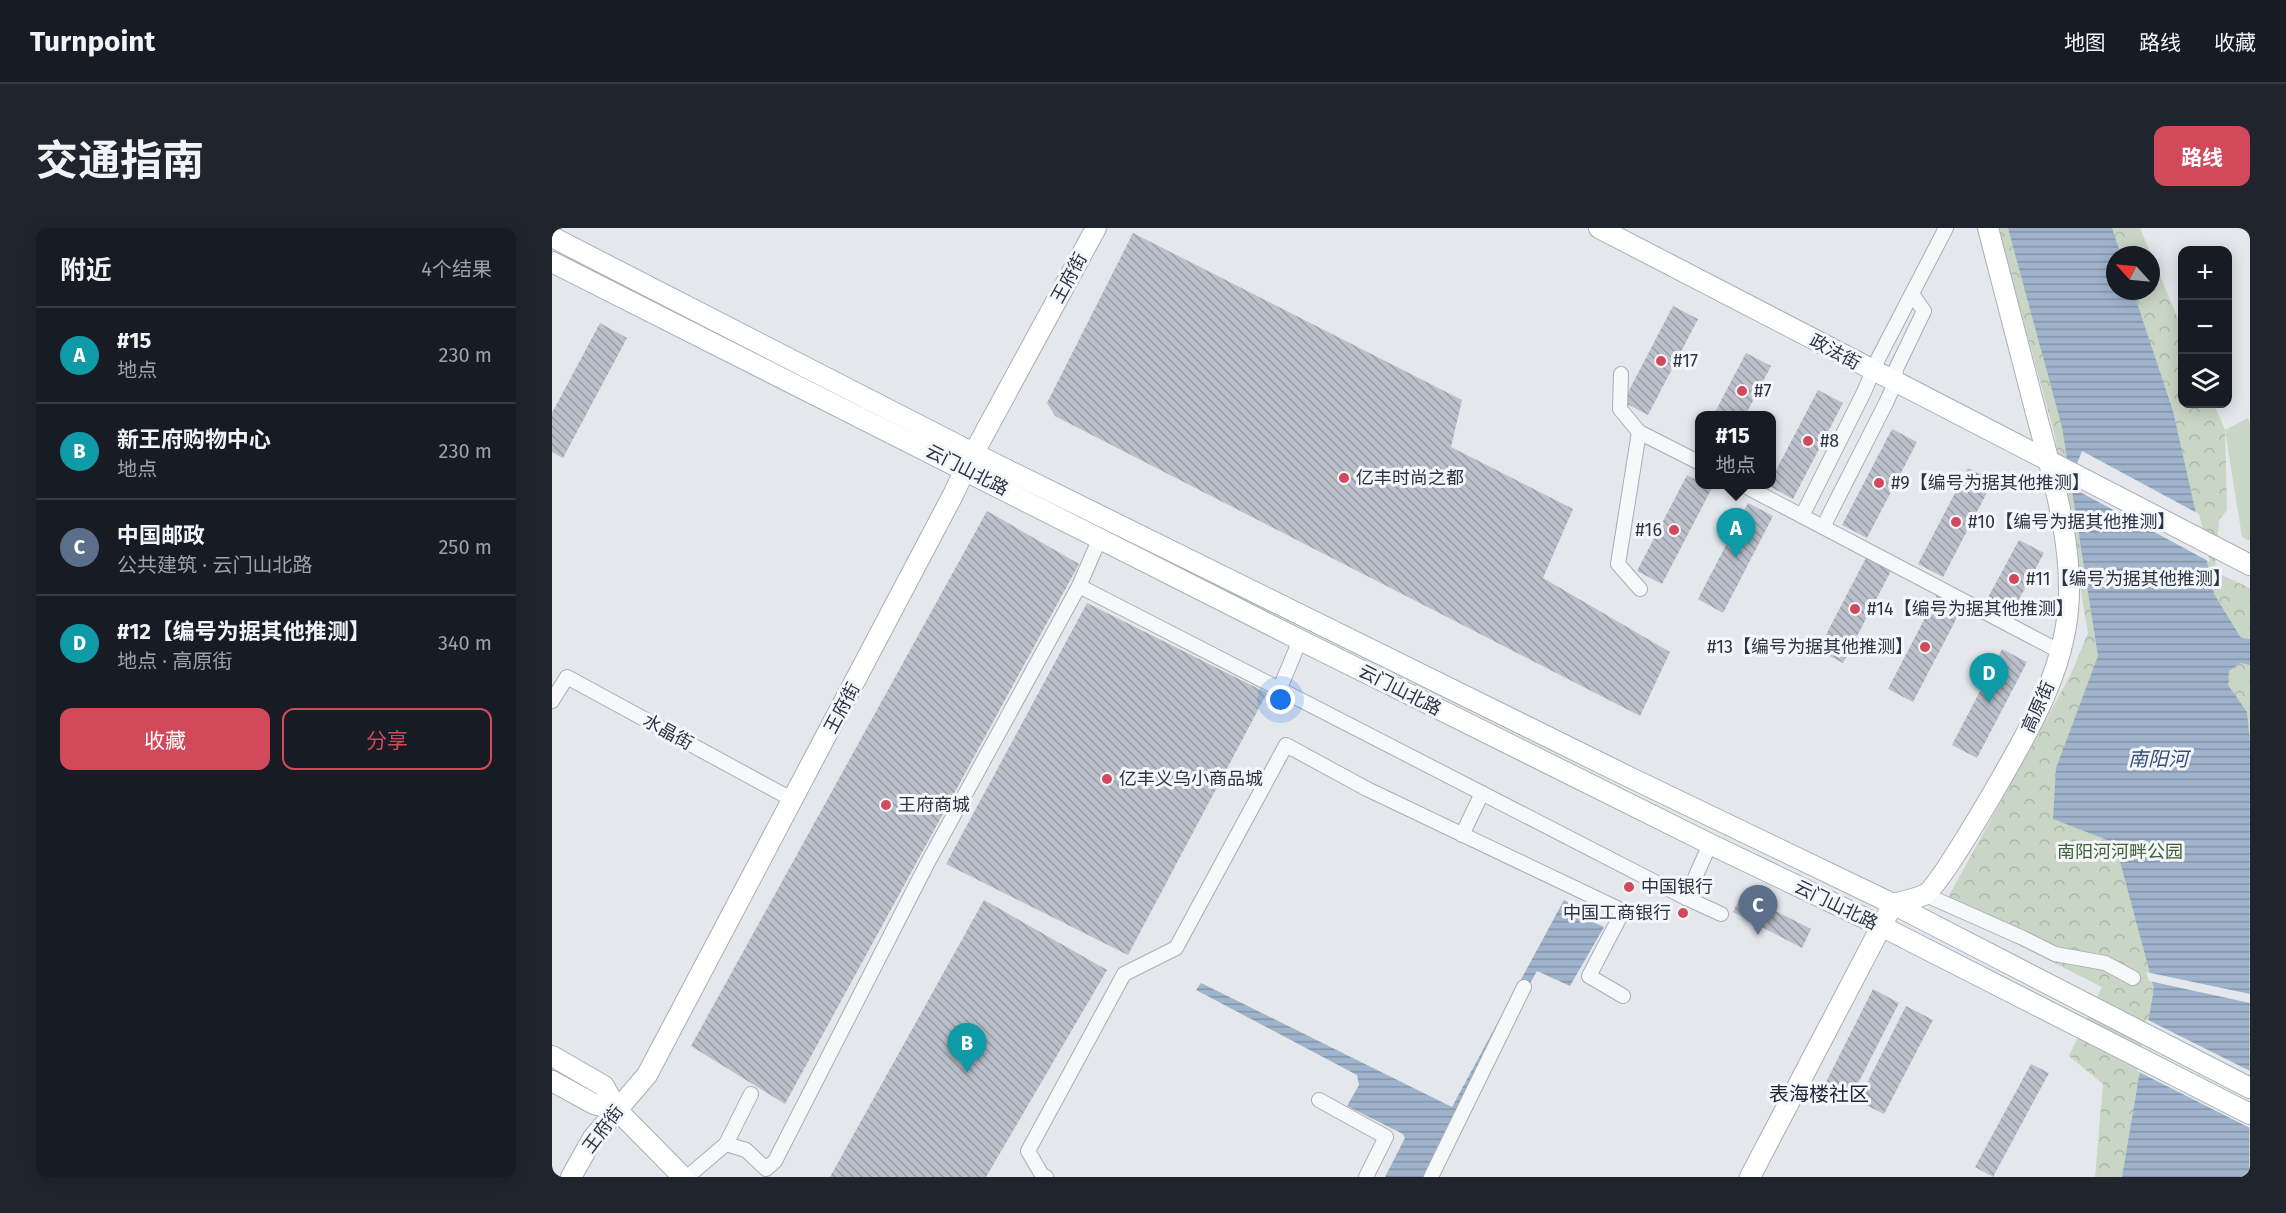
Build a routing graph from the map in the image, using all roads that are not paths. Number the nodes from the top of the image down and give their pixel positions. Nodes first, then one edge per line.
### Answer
1 (1096, 228) edge
2 (1599, 228) edge
3 (1946, 228) edge
4 (1988, 228) edge
5 (552, 237) edge
6 (552, 262) edge
7 (1912, 294) junction
8 (1874, 372) junction
9 (1621, 374) dead end
10 (1895, 383) junction
11 (1639, 432) junction
12 (1695, 460) edge
13 (969, 461) junction
14 (2049, 462) junction
15 (1751, 489) edge
16 (1802, 516) junction
17 (1823, 527) junction
18 (1100, 538) junction
19 (2250, 565) edge
20 (1079, 586) junction
21 (1640, 589) dead end
22 (1300, 640) junction
23 (2059, 651) junction
24 (1280, 688) junction
25 (552, 701) edge
26 (1482, 793) junction
27 (793, 800) junction
28 (1462, 835) junction
29 (1710, 844) junction
30 (1926, 895) junction
31 (1686, 898) junction
32 (1893, 904) junction
33 (1721, 914) dead end
34 (1881, 926) junction
35 (2133, 978) dead end
36 (1524, 987) dead end
37 (1623, 996) dead end
38 (552, 1056) edge
39 (552, 1081) edge
40 (2250, 1088) edge
41 (752, 1094) dead end
42 (1319, 1100) dead end
43 (617, 1110) junction
44 (2250, 1114) edge
45 (726, 1144) junction
46 (571, 1177) edge
47 (685, 1177) edge
48 (1046, 1177) edge
49 (1366, 1177) edge
50 (1431, 1177) edge
51 (1750, 1177) edge

1 - 13 main road, 王府街
2 - 8 main road, 政法街
3 - 7 street
4 - 14 main road, 高原街
5 - 13 main road, 云门山北路
6 - 13 main road, 云门山北路
7 - 8 street
7 - 10 street
8 - 10 main road, 政法街
8 - 16 street
9 - 11 street
10 - 14 main road, 政法街
10 - 17 street
11 - 12 street
11 - 21 street
13 - 18 main road, 云门山北路
13 - 27 main road, 王府街
13 - 32 main road, 云门山北路
14 - 19 main road, 政法街
14 - 23 main road, 高原街
15 - 16 street
16 - 17 street
17 - 23 street
18 - 20 street
18 - 22 main road, 云门山北路
20 - 24 street
20 - 45 street
22 - 24 street
22 - 29 main road, 云门山北路
23 - 30 main road, 高原街
24 - 26 street
25 - 27 street, 水晶街
26 - 28 street
26 - 31 street
27 - 43 main road, 王府街
28 - 37 street
28 - 48 street
29 - 31 street
29 - 34 main road, 云门山北路
30 - 32 main road
30 - 35 street
31 - 33 street
32 - 34 main road
32 - 40 main road, 云门山北路
34 - 44 main road, 云门山北路
34 - 51 main road
36 - 50 street
38 - 43 main road
39 - 43 main road
41 - 45 street
42 - 49 street
43 - 46 main road, 王府街
43 - 47 main road
45 - 47 street

